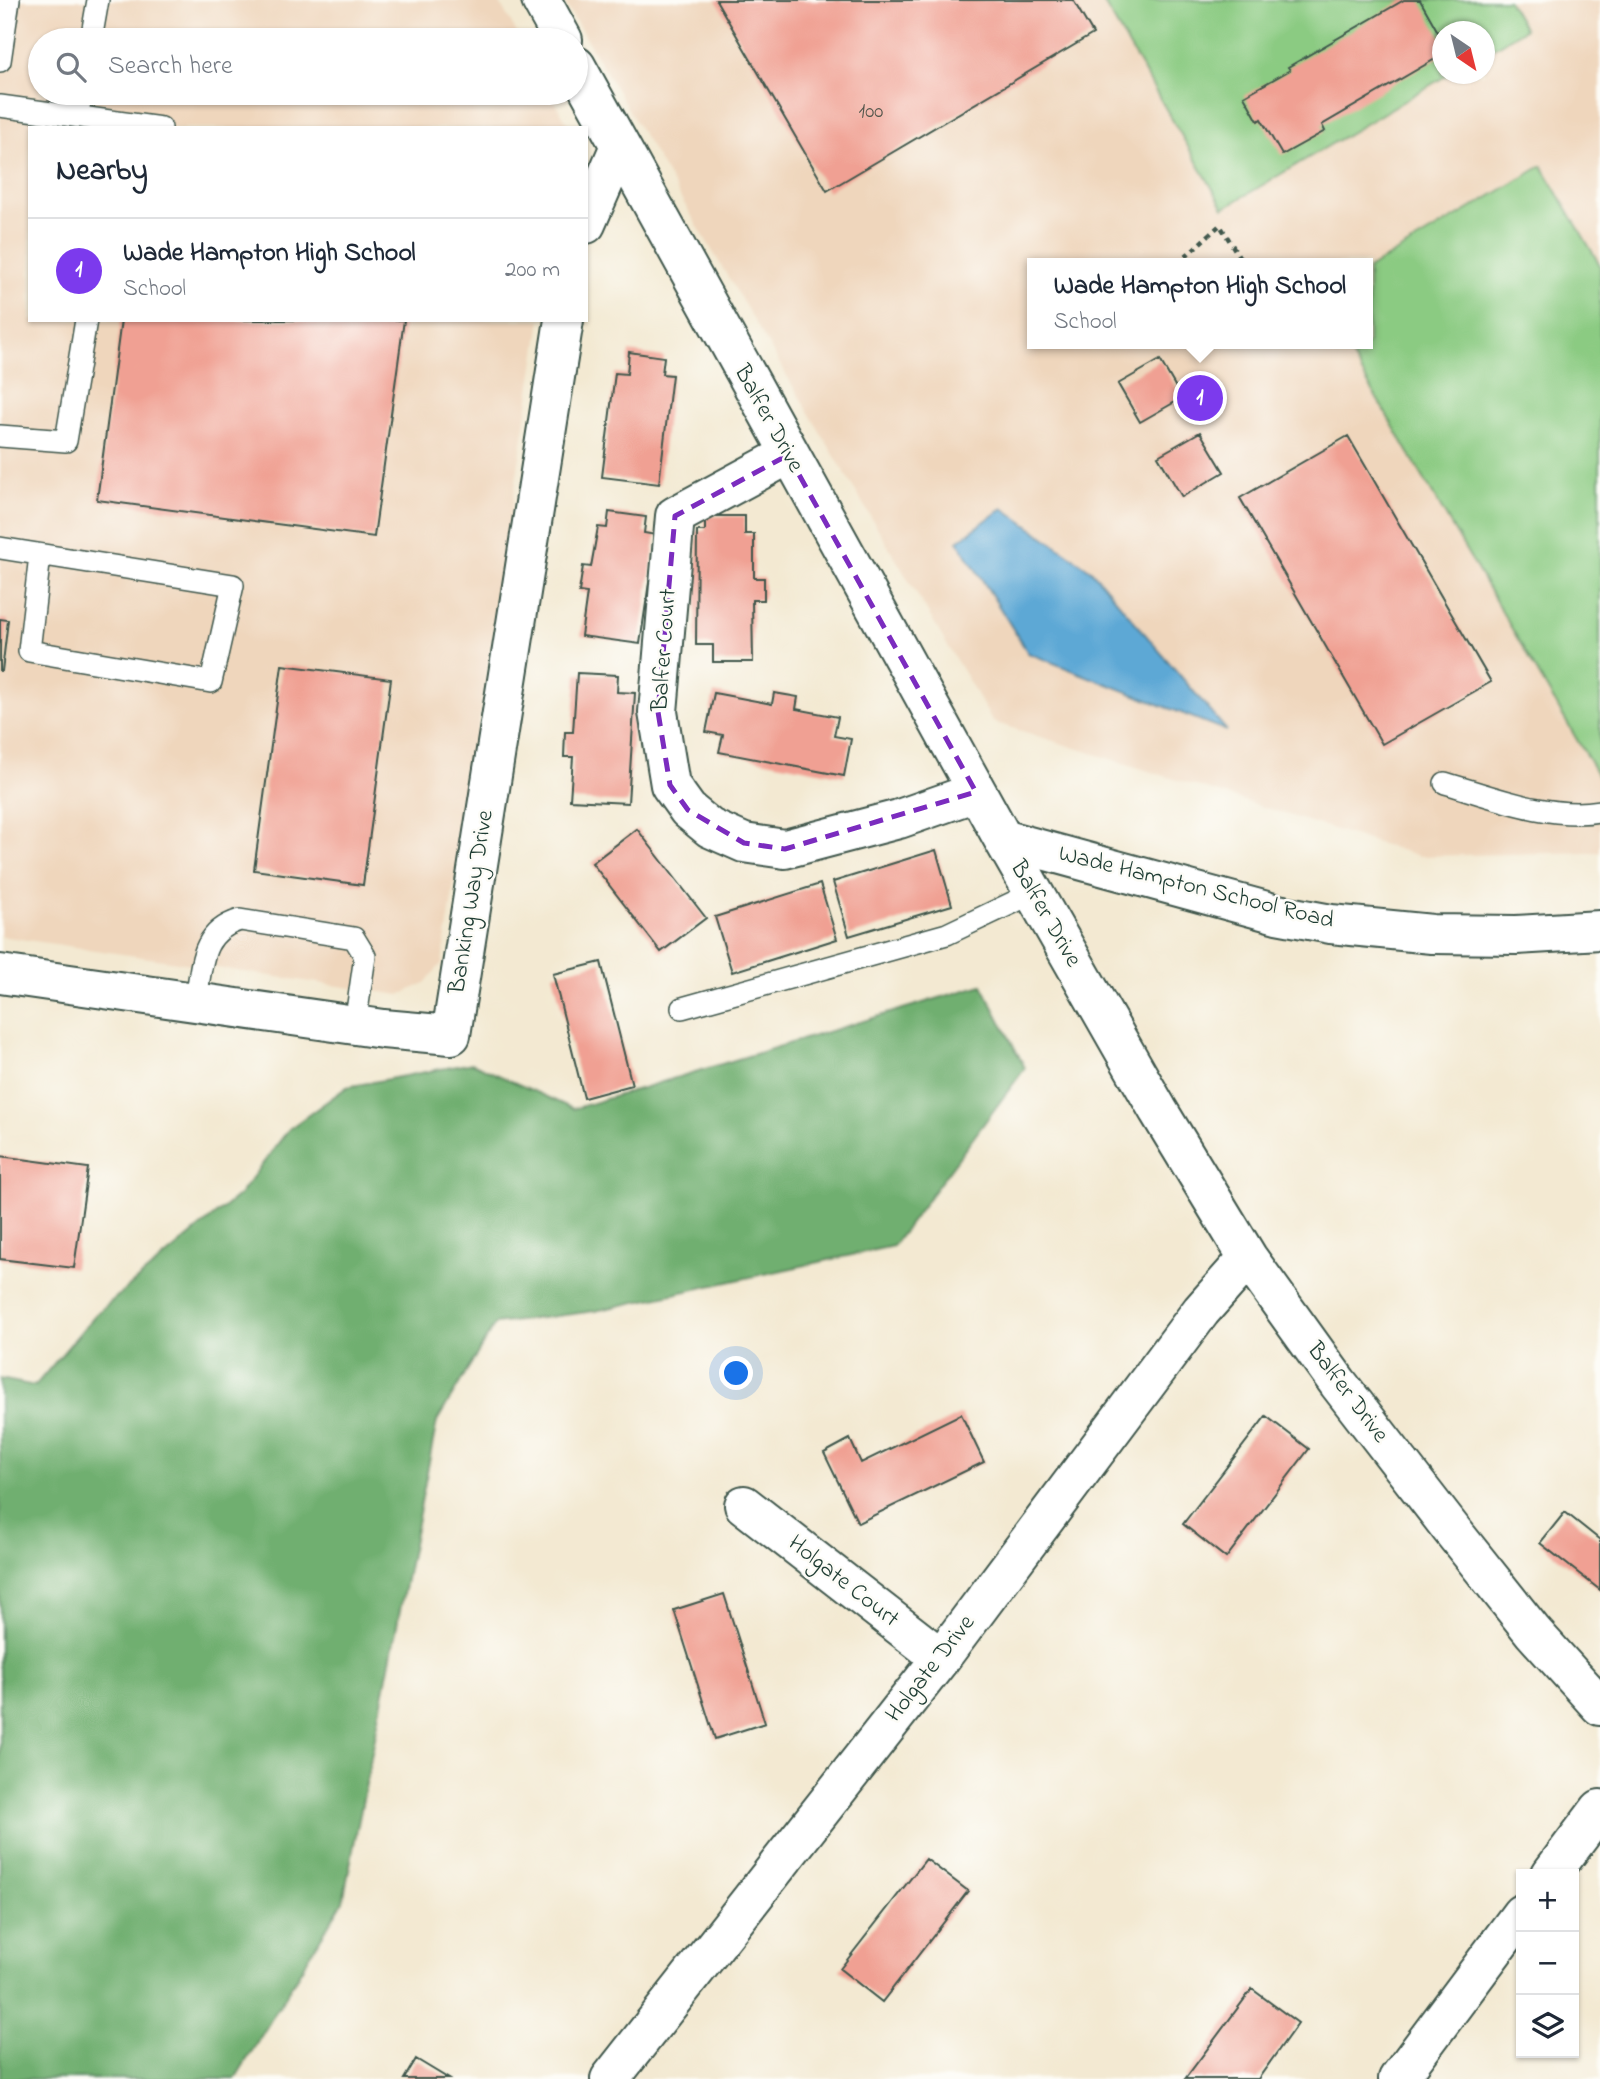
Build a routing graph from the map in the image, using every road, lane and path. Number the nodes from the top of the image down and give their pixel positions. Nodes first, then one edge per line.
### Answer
1 (9, 0) edge
2 (98, 0) edge
3 (541, 0) edge
4 (93, 28) edge
5 (556, 28) edge
6 (0, 61) edge
7 (588, 88) edge
8 (79, 105) edge
9 (0, 106) edge
10 (77, 116) junction
11 (117, 125) edge
12 (619, 148) junction
13 (594, 187) edge
14 (588, 215) edge
15 (1184, 258) edge
16 (1240, 258) edge
17 (86, 322) edge
18 (564, 322) edge
19 (0, 436) edge
20 (788, 455) junction
21 (0, 548) edge
22 (40, 555) junction
23 (1446, 783) dead end
24 (976, 792) junction
25 (1600, 811) edge
26 (1003, 839) junction
27 (1033, 893) junction
28 (1600, 930) edge
29 (0, 974) edge
30 (196, 1000) junction
31 (682, 1008) dead end
32 (355, 1025) junction
33 (1248, 1258) junction
34 (744, 1505) dead end
35 (941, 1658) junction
36 (1600, 1706) edge
37 (1600, 1809) edge
38 (1555, 1869) edge
39 (1516, 1921) edge
40 (610, 2079) edge
41 (1398, 2079) edge

1 - 6 lane
2 - 4 lane
3 - 5 street
7 - 12 street, Balfer Drive
8 - 10 lane
9 - 10 lane
10 - 11 lane
12 - 13 street
12 - 20 street, Balfer Drive
13 - 14 street
15 - 16 path
17 - 19 lane
18 - 32 street, Banking Way Drive
20 - 24 street, Balfer Drive
20 - 24 street, Balfer Court
21 - 22 lane
22 - 22 lane
23 - 25 lane
24 - 26 street, Balfer Drive
26 - 27 street, Balfer Drive
26 - 28 street, Wade Hampton School Road
27 - 31 lane
27 - 33 street, Balfer Drive
29 - 30 street, Banking Way Drive
30 - 32 street, Banking Way Drive
30 - 32 lane
33 - 35 street, Holgate Drive
33 - 36 street, Balfer Drive
34 - 35 street, Holgate Court
35 - 40 street, Holgate Drive
37 - 38 street
39 - 41 street

